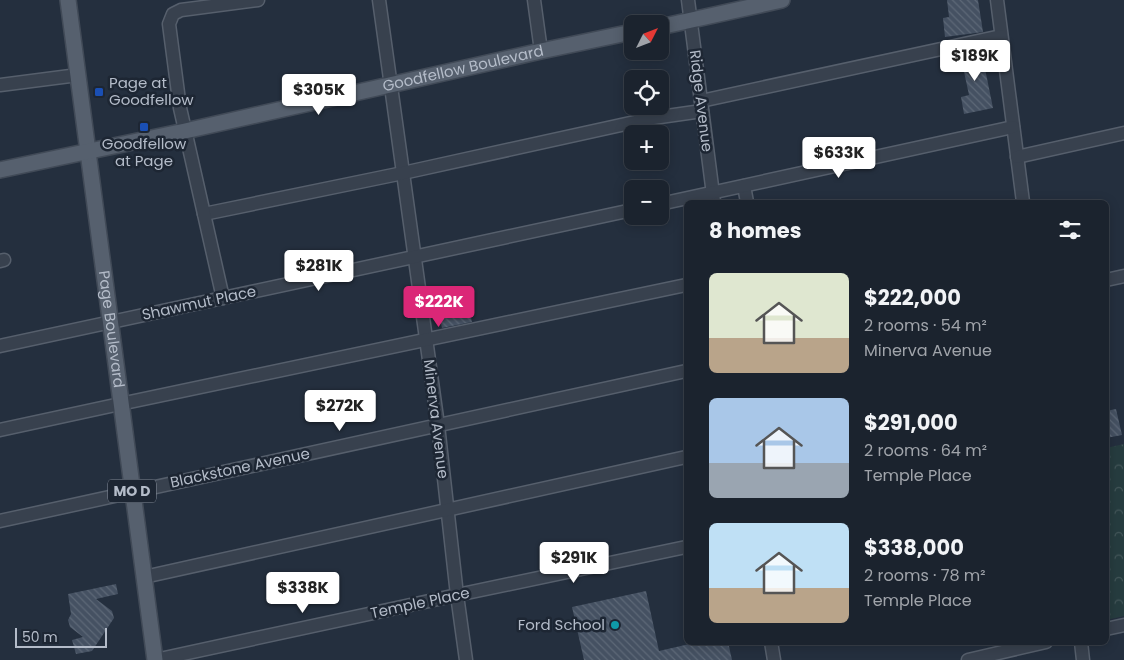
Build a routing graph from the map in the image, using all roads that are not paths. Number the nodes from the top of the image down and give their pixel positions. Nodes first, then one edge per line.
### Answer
1 (68, 0) edge
2 (258, 0) edge
3 (379, 0) edge
4 (534, 0) edge
5 (688, 0) edge
6 (782, 0) edge
7 (996, 0) edge
8 (690, 20) junction
9 (669, 25) edge
10 (624, 34) edge
11 (1001, 36) junction
12 (541, 51) junction
13 (78, 75) junction
14 (390, 84) junction
15 (0, 85) edge
16 (701, 106) junction
17 (1013, 128) junction
18 (185, 130) junction
19 (1124, 133) edge
20 (88, 151) junction
21 (1017, 157) junction
22 (0, 170) edge
23 (403, 173) junction
24 (744, 186) junction
25 (714, 198) edge
26 (696, 200) edge
27 (747, 200) edge
28 (1023, 200) edge
29 (684, 201) edge
30 (669, 203) edge
31 (624, 212) edge
32 (204, 214) junction
33 (415, 257) junction
34 (1124, 276) edge
35 (1109, 279) edge
36 (684, 285) edge
37 (222, 298) junction
38 (110, 322) junction
39 (426, 340) junction
40 (0, 346) edge
41 (684, 371) edge
42 (120, 404) junction
43 (438, 425) junction
44 (0, 430) edge
45 (684, 457) edge
46 (132, 492) junction
47 (447, 510) junction
48 (0, 521) edge
49 (684, 547) edge
50 (144, 577) junction
51 (457, 595) junction
52 (1124, 625) edge
53 (1109, 628) edge
54 (772, 645) edge
55 (1033, 645) edge
56 (1081, 645) edge
57 (155, 660) edge
58 (466, 660) edge
59 (774, 660) edge
60 (968, 660) edge
61 (1083, 660) edge

1 - 13 main road, Page Boulevard / MO D
2 - 18 street
3 - 14 street, Minerva Avenue
4 - 12 street
5 - 8 street, Ridge Avenue
6 - 8 main road
7 - 11 street
8 - 9 main road
8 - 16 street, Ridge Avenue
10 - 12 main road, Goodfellow Boulevard
11 - 16 street
11 - 17 street
12 - 14 main road, Goodfellow Boulevard
13 - 15 street
13 - 20 main road, Page Boulevard / MO D
14 - 18 main road, Goodfellow Boulevard
14 - 23 street, Minerva Avenue
16 - 23 street
16 - 25 street, Ridge Avenue
17 - 21 street
17 - 24 street
18 - 20 main road, Goodfellow Boulevard
18 - 32 street
19 - 21 street
20 - 22 main road, Goodfellow Boulevard
20 - 38 main road, Page Boulevard / MO D
21 - 28 street
23 - 32 street
23 - 33 street, Minerva Avenue
24 - 25 street
24 - 27 street
25 - 26 street
29 - 30 street
31 - 33 street, Shawmut Place
32 - 37 street
33 - 37 street, Shawmut Place
33 - 39 street, Minerva Avenue
34 - 35 street
36 - 39 street
37 - 38 street, Shawmut Place
38 - 40 street, Shawmut Place
38 - 42 main road, Page Boulevard / MO D
39 - 42 street
39 - 43 street, Minerva Avenue
41 - 43 street, Blackstone Avenue
42 - 44 street
42 - 46 main road, Page Boulevard / MO D
43 - 46 street, Blackstone Avenue
43 - 47 street, Minerva Avenue
45 - 47 street
46 - 48 street, Blackstone Avenue
46 - 50 main road, Page Boulevard / MO D
47 - 50 street
47 - 51 street, Minerva Avenue
49 - 51 street, Temple Place
50 - 57 main road, Page Boulevard / MO D
51 - 57 street, Temple Place
51 - 58 street, Minerva Avenue
52 - 53 street
54 - 59 street
55 - 60 street
56 - 61 street

